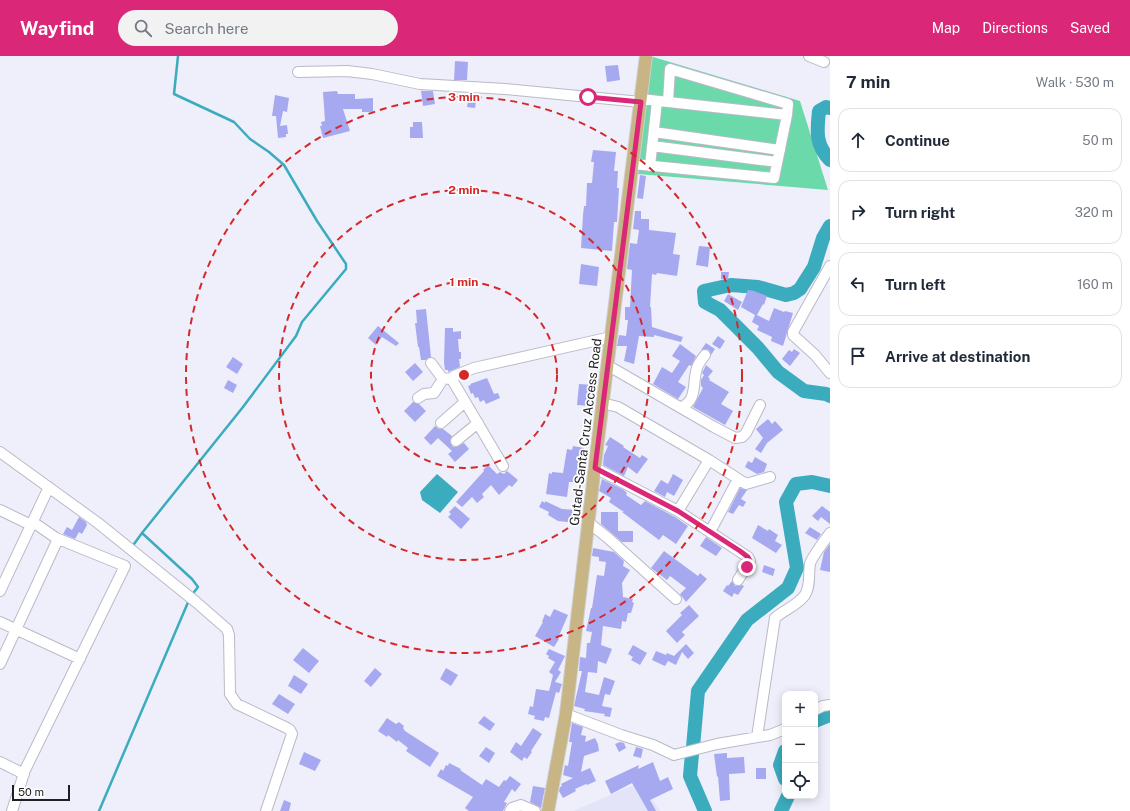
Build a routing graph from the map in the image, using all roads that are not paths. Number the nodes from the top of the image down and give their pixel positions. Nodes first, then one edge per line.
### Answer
1 (646, 56) edge
2 (809, 56) edge
3 (824, 62) dead end
4 (298, 72) dead end
5 (641, 100) junction
6 (657, 101) junction
7 (668, 102) junction
8 (787, 116) junction
9 (654, 132) junction
10 (652, 146) junction
11 (780, 150) junction
12 (777, 162) junction
13 (633, 164) junction
14 (650, 166) junction
15 (830, 266) edge
16 (611, 337) junction
17 (705, 355) dead end
18 (431, 363) dead end
19 (607, 365) junction
20 (830, 373) edge
21 (448, 378) junction
22 (418, 398) dead end
23 (465, 402) junction
24 (602, 403) junction
25 (760, 405) dead end
26 (681, 407) junction
27 (441, 423) dead end
28 (478, 423) junction
29 (456, 441) dead end
30 (0, 452) edge
31 (709, 460) junction
32 (503, 466) dead end
33 (595, 468) junction
34 (770, 477) dead end
35 (738, 479) junction
36 (49, 487) junction
37 (0, 511) edge
38 (678, 511) junction
39 (588, 522) junction
40 (32, 523) junction
41 (710, 532) junction
42 (830, 533) edge
43 (58, 539) junction
44 (738, 580) dead end
45 (0, 591) edge
46 (676, 599) dead end
47 (0, 622) edge
48 (16, 629) junction
49 (80, 659) junction
50 (0, 664) edge
51 (830, 705) edge
52 (818, 708) edge
53 (566, 714) junction
54 (782, 731) edge
55 (757, 737) junction
56 (0, 762) edge
57 (24, 774) junction
58 (12, 811) edge
59 (266, 811) edge
60 (510, 811) edge
61 (535, 811) edge
62 (548, 811) edge

1 - 5 main road, Gutad-Santa Cruz Access Road
2 - 3 street
4 - 5 street
5 - 6 street
5 - 13 main road, Gutad-Santa Cruz Access Road
6 - 7 street
6 - 9 street
7 - 8 street
7 - 8 street
8 - 11 street
9 - 10 street
9 - 11 street
10 - 12 street
10 - 14 street
11 - 12 street
12 - 14 street
13 - 14 street
13 - 16 main road, Gutad-Santa Cruz Access Road
15 - 20 street
16 - 19 main road, Gutad-Santa Cruz Access Road
16 - 21 street
17 - 26 street
18 - 21 street
19 - 24 main road, Gutad-Santa Cruz Access Road
19 - 26 street
21 - 22 street
21 - 23 street
23 - 27 street
23 - 28 street
24 - 31 street
24 - 33 main road, Gutad-Santa Cruz Access Road
25 - 26 street
28 - 29 street
28 - 32 street
30 - 36 street
31 - 35 street
31 - 38 street
33 - 38 street
33 - 39 main road, Gutad-Santa Cruz Access Road
34 - 35 street
35 - 41 street
36 - 40 street
36 - 59 street
37 - 40 street
38 - 41 street
39 - 46 street
39 - 53 main road, Gutad-Santa Cruz Access Road
40 - 43 street
40 - 45 street
41 - 44 street
42 - 55 street
43 - 48 street
43 - 49 street
47 - 48 street
48 - 49 street
48 - 50 street
49 - 57 street
51 - 52 street
53 - 55 street
53 - 62 main road, Gutad-Santa Cruz Access Road
54 - 55 street
56 - 57 street
57 - 58 street
60 - 61 street

